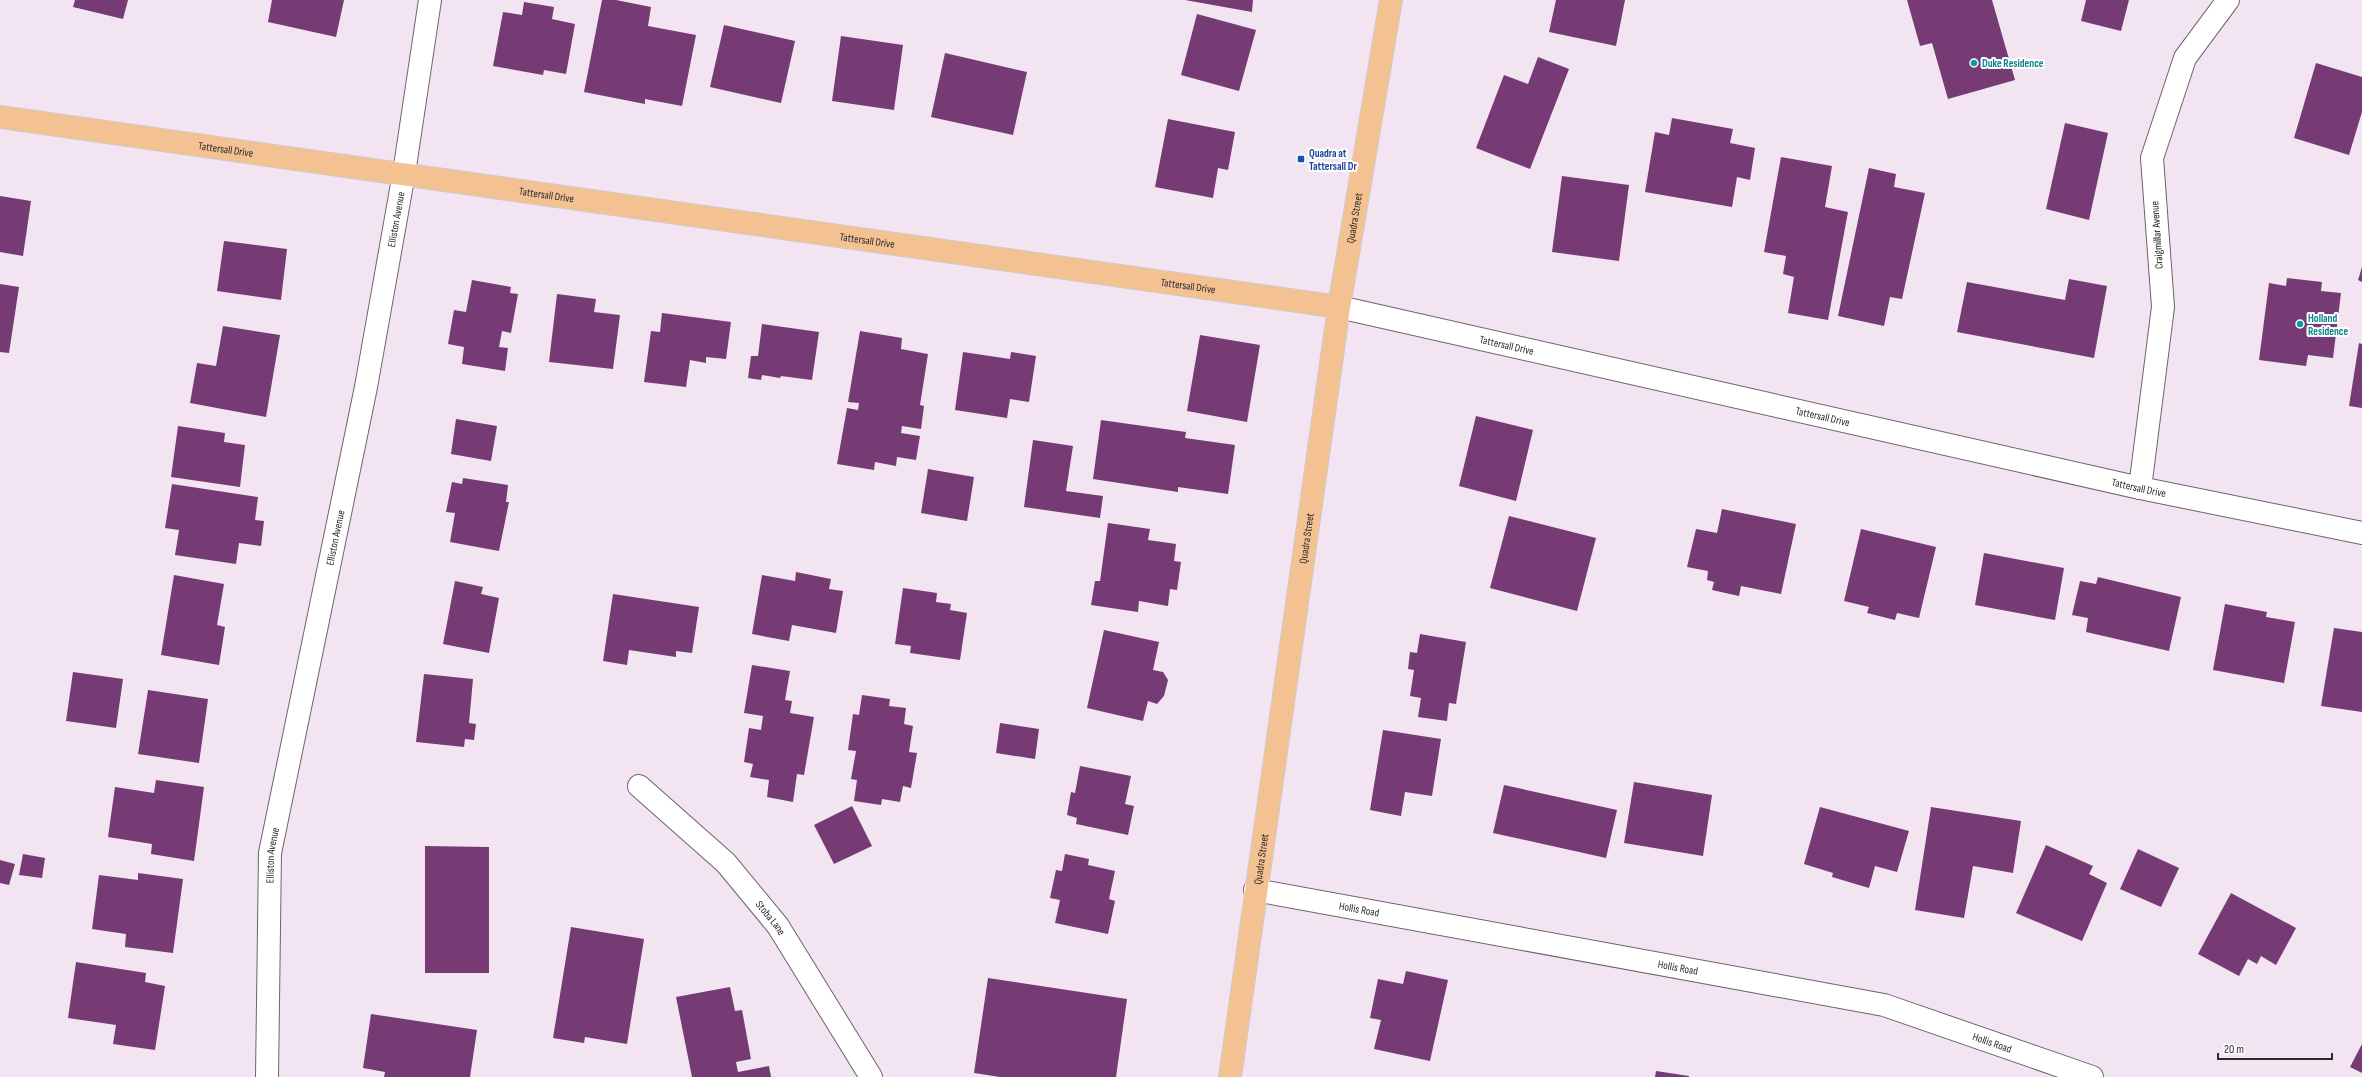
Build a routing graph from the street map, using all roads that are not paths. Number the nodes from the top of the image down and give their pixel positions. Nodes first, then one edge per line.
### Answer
1 (430, 0) edge
2 (1391, 0) edge
3 (2228, 0) edge
4 (0, 117) edge
5 (404, 173) junction
6 (1339, 306) junction
7 (2140, 488) junction
8 (2362, 533) edge
9 (638, 786) dead end
10 (1255, 890) junction
11 (267, 1077) edge
12 (871, 1077) edge
13 (1230, 1077) edge
14 (2092, 1077) edge

1 - 5 street, Elliston Avenue
2 - 6 main road, Quadra Street
3 - 7 street, Craigmillar Avenue
4 - 5 main road, Tattersall Drive
5 - 6 main road, Tattersall Drive
5 - 11 street, Elliston Avenue
6 - 7 street, Tattersall Drive
6 - 10 main road, Quadra Street
7 - 8 street, Tattersall Drive
9 - 12 street, Stoba Lane
10 - 13 main road, Quadra Street
10 - 14 street, Hollis Road

